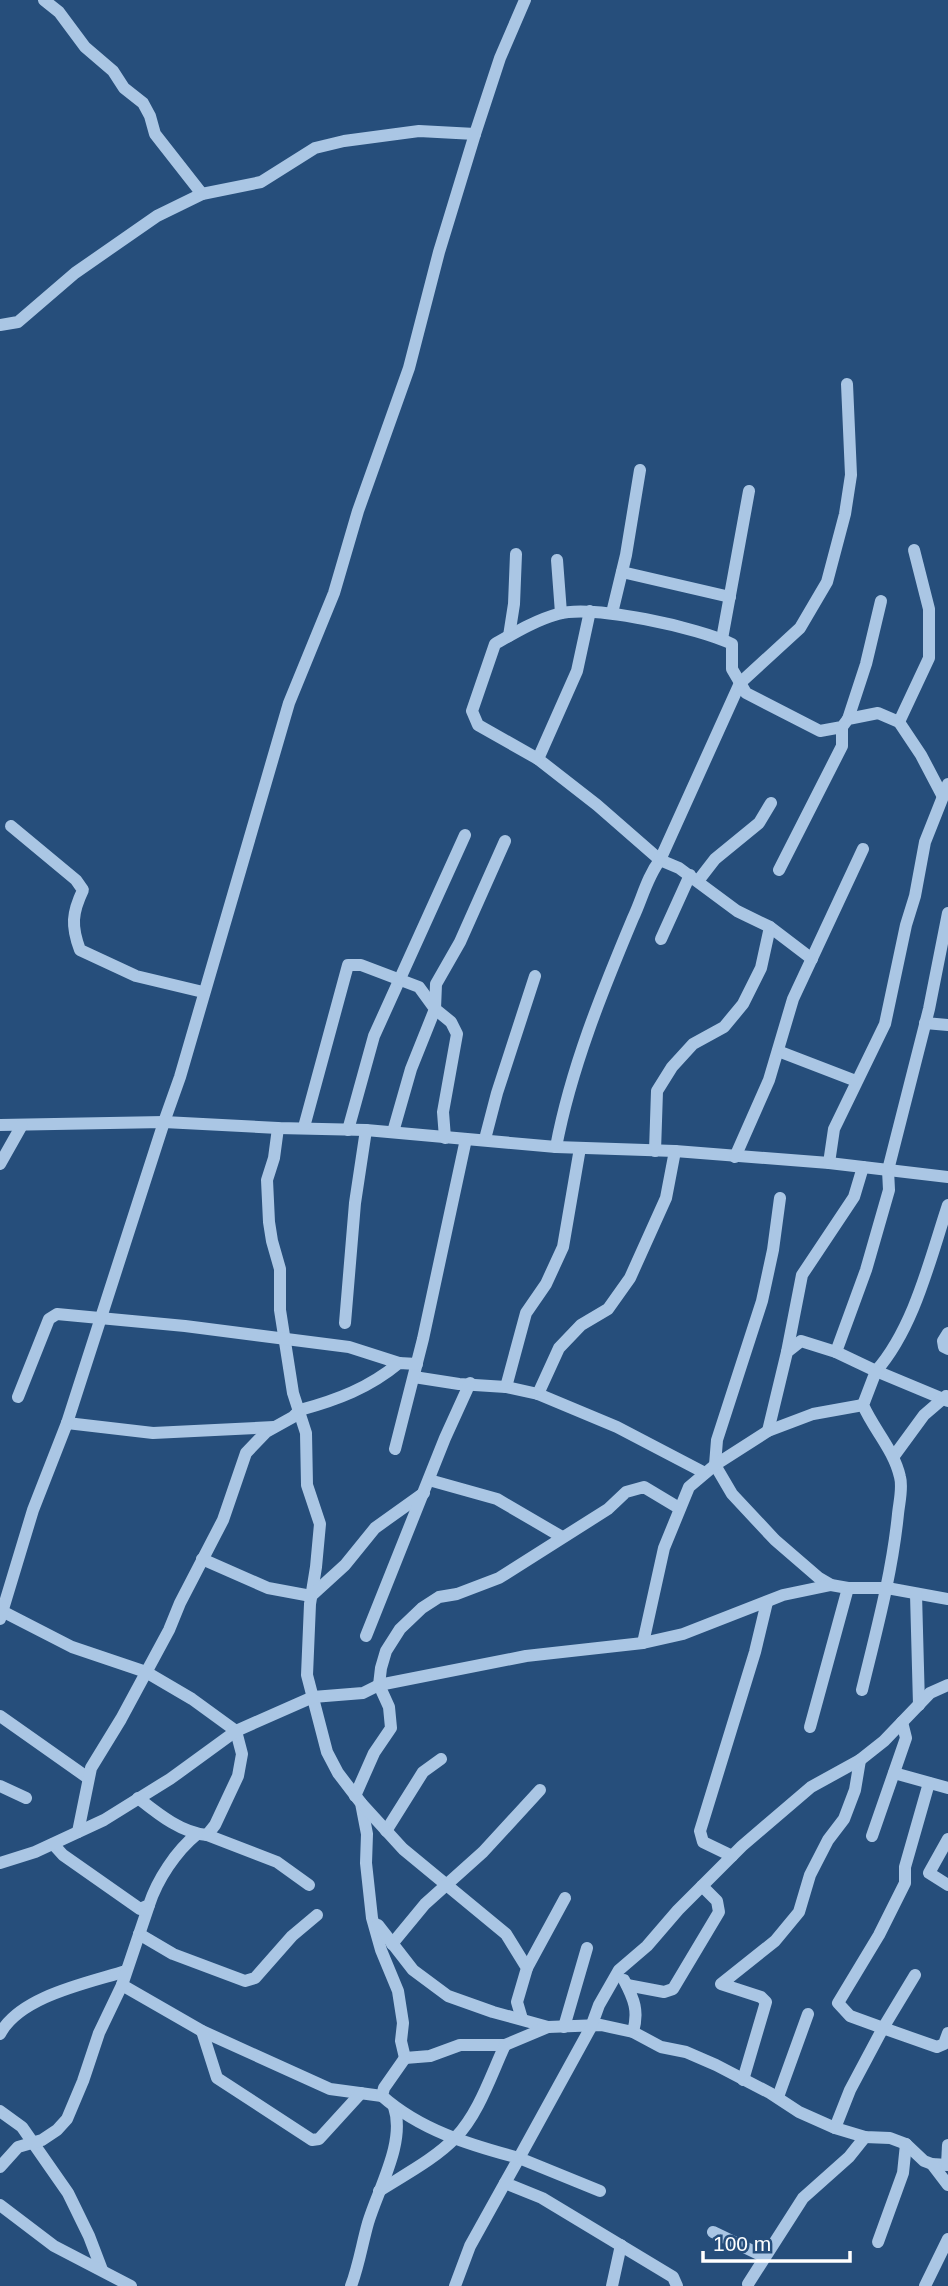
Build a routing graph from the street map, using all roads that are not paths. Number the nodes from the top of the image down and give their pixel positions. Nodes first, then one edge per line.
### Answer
1 (44, 0) edge
2 (525, 0) edge
3 (475, 134) junction
4 (202, 194) junction
5 (0, 325) edge
6 (847, 384) dead end
7 (640, 470) dead end
8 (749, 491) dead end
9 (914, 550) dead end
10 (516, 554) dead end
11 (557, 560) dead end
12 (622, 572) junction
13 (730, 597) junction
14 (881, 601) dead end
15 (590, 611) junction
16 (561, 613) junction
17 (612, 613) junction
18 (509, 636) junction
19 (722, 639) junction
20 (740, 682) junction
21 (899, 722) junction
22 (845, 723) junction
23 (538, 759) junction
24 (944, 799) edge
25 (771, 803) dead end
26 (11, 826) dead end
27 (465, 835) dead end
28 (505, 841) dead end
29 (863, 849) dead end
30 (660, 860) junction
31 (779, 870) dead end
32 (694, 878) junction
33 (948, 914) edge
34 (769, 927) junction
35 (661, 939) dead end
36 (812, 959) junction
37 (535, 976) dead end
38 (401, 980) junction
39 (203, 992) junction
40 (435, 1009) junction
41 (925, 1023) junction
42 (948, 1025) edge
43 (778, 1051) junction
44 (856, 1080) junction
45 (164, 1122) junction
46 (0, 1125) edge
47 (22, 1125) junction
48 (304, 1127) junction
49 (278, 1128) junction
50 (348, 1130) junction
51 (366, 1130) junction
52 (393, 1132) junction
53 (445, 1138) junction
54 (466, 1139) junction
55 (485, 1139) junction
56 (556, 1147) junction
57 (580, 1148) junction
58 (675, 1150) junction
59 (655, 1151) junction
60 (734, 1157) junction
61 (830, 1163) junction
62 (0, 1164) edge
63 (863, 1167) junction
64 (888, 1170) junction
65 (948, 1177) edge
66 (780, 1198) dead end
67 (948, 1205) edge
68 (99, 1320) junction
69 (345, 1323) dead end
70 (948, 1333) edge
71 (286, 1338) junction
72 (948, 1349) edge
73 (787, 1352) junction
74 (836, 1352) junction
75 (399, 1363) junction
76 (415, 1371) junction
77 (876, 1371) junction
78 (470, 1384) junction
79 (506, 1387) junction
80 (538, 1394) junction
81 (18, 1397) dead end
82 (946, 1398) edge
83 (863, 1405) junction
84 (300, 1410) junction
85 (67, 1423) junction
86 (274, 1427) junction
87 (768, 1430) junction
88 (395, 1449) dead end
89 (894, 1456) junction
90 (710, 1469) junction
91 (427, 1486) junction
92 (679, 1508) junction
93 (562, 1537) junction
94 (202, 1559) junction
95 (831, 1585) junction
96 (848, 1588) junction
97 (887, 1588) junction
98 (916, 1594) junction
99 (311, 1596) junction
100 (948, 1599) edge
101 (766, 1602) junction
102 (1, 1613) edge
103 (366, 1636) dead end
104 (643, 1643) junction
105 (146, 1672) junction
106 (379, 1685) junction
107 (948, 1685) edge
108 (862, 1690) dead end
109 (313, 1697) junction
110 (919, 1704) junction
111 (0, 1716) edge
112 (902, 1722) junction
113 (810, 1727) dead end
114 (236, 1731) junction
115 (441, 1759) dead end
116 (860, 1760) junction
117 (894, 1773) junction
118 (88, 1778) junction
119 (929, 1783) junction
120 (0, 1786) edge
121 (948, 1788) edge
122 (540, 1790) dead end
123 (26, 1798) dead end
124 (138, 1798) junction
125 (358, 1799) junction
126 (386, 1831) junction
127 (78, 1832) junction
128 (202, 1835) junction
129 (872, 1836) dead end
130 (948, 1839) edge
131 (53, 1844) junction
132 (732, 1856) junction
133 (0, 1863) edge
134 (309, 1885) dead end
135 (446, 1885) junction
136 (948, 1885) edge
137 (702, 1886) junction
138 (565, 1898) dead end
139 (149, 1905) junction
140 (317, 1915) dead end
141 (372, 1918) junction
142 (139, 1934) junction
143 (392, 1944) junction
144 (587, 1948) dead end
145 (527, 1968) junction
146 (619, 1970) junction
147 (127, 1971) junction
148 (915, 1975) dead end
149 (122, 1984) junction
150 (627, 1985) junction
151 (808, 2014) dead end
152 (522, 2019) junction
153 (548, 2027) junction
154 (564, 2027) junction
155 (591, 2027) junction
156 (883, 2028) junction
157 (202, 2031) junction
158 (634, 2032) junction
159 (948, 2033) edge
160 (0, 2034) edge
161 (505, 2045) junction
162 (405, 2058) junction
163 (743, 2080) junction
164 (361, 2094) junction
165 (382, 2096) junction
166 (778, 2097) junction
167 (394, 2107) junction
168 (0, 2111) edge
169 (835, 2128) junction
170 (456, 2137) junction
171 (865, 2137) junction
172 (34, 2142) junction
173 (906, 2144) junction
174 (948, 2145) edge
175 (519, 2158) junction
176 (932, 2164) junction
177 (947, 2165) edge
178 (0, 2167) edge
179 (505, 2183) junction
180 (948, 2185) edge
181 (379, 2191) junction
182 (600, 2191) dead end
183 (0, 2205) edge
184 (713, 2232) dead end
185 (948, 2239) edge
186 (878, 2242) dead end
187 (621, 2245) junction
188 (765, 2257) junction
189 (102, 2270) junction
190 (748, 2284) dead end
191 (131, 2286) edge
192 (351, 2286) edge
193 (455, 2286) edge
194 (612, 2286) edge
195 (677, 2286) edge
196 (925, 2286) edge

1 - 4 street
2 - 3 street
3 - 4 street
3 - 39 street
4 - 5 street
6 - 20 street
7 - 12 street
8 - 13 street
9 - 21 street
10 - 18 street
11 - 16 street
12 - 13 street
12 - 17 street
13 - 19 street
14 - 22 street
15 - 16 street
15 - 17 street
15 - 23 street
16 - 18 street
17 - 19 street
18 - 23 street
19 - 20 street
20 - 22 street
20 - 30 street
21 - 22 street
21 - 24 street
22 - 31 street
23 - 30 street
24 - 44 street
25 - 32 street
26 - 39 street
27 - 38 street
28 - 40 street
29 - 36 street
30 - 32 street
30 - 56 street
32 - 34 street
32 - 35 street
33 - 41 street
34 - 36 street
34 - 59 street
36 - 43 street
37 - 55 street
38 - 40 street
38 - 48 street
38 - 50 street
39 - 45 street
40 - 52 street
40 - 53 street
41 - 42 street
41 - 64 street
43 - 44 street
43 - 60 street
44 - 61 street
45 - 47 street
45 - 49 street
45 - 68 street
46 - 47 street
47 - 62 street
48 - 49 street
48 - 50 street
49 - 71 street
50 - 51 street
51 - 52 street
51 - 69 street
52 - 53 street
53 - 54 street
54 - 55 street
54 - 76 street
55 - 56 street
56 - 57 street
57 - 59 street
57 - 79 street
58 - 59 street
58 - 60 street
58 - 80 street
60 - 61 street
61 - 63 street
63 - 64 street
63 - 73 street
64 - 65 street
64 - 74 street
66 - 90 street
67 - 77 street
68 - 71 street
68 - 81 street
68 - 85 street
70 - 72 street
71 - 75 street
71 - 84 street
73 - 74 street
73 - 87 street
74 - 77 street
75 - 76 street
75 - 84 street
76 - 78 street
76 - 88 street
77 - 82 street
77 - 83 street
78 - 79 street
78 - 91 street
79 - 80 street
80 - 90 street
82 - 89 street
83 - 87 street
83 - 89 street
84 - 86 street
84 - 99 street
85 - 86 street
85 - 102 street
86 - 94 street
87 - 90 street
89 - 97 street
90 - 92 street
90 - 95 street
91 - 93 street
91 - 99 street
91 - 103 street
92 - 93 street
92 - 104 street
93 - 106 street
94 - 99 street
94 - 105 street
95 - 96 street
95 - 101 street
96 - 97 street
96 - 113 street
97 - 98 street
97 - 108 street
98 - 100 street
98 - 110 street
99 - 109 street
101 - 104 street
101 - 132 street
102 - 105 street
104 - 106 street
105 - 114 street
105 - 118 street
106 - 109 street
106 - 125 street
107 - 110 street
109 - 114 street
109 - 125 street
110 - 112 street
111 - 118 street
112 - 116 street
112 - 117 street
114 - 124 street
114 - 128 street
115 - 126 street
116 - 132 street
116 - 163 street
117 - 119 street
117 - 129 street
118 - 127 street
119 - 121 street
119 - 156 street
120 - 123 street
122 - 135 street
124 - 127 street
124 - 128 street
125 - 126 street
125 - 141 street
126 - 135 street
127 - 131 street
128 - 134 street
128 - 139 street
130 - 136 street
131 - 133 street
131 - 139 street
132 - 137 street
135 - 143 street
135 - 145 street
137 - 146 street
137 - 150 street
138 - 145 street
139 - 142 street
140 - 142 street
141 - 143 street
141 - 162 street
142 - 147 street
143 - 152 street
144 - 154 street
145 - 152 street
146 - 150 street
146 - 155 street
147 - 149 street
147 - 160 street
148 - 156 street
149 - 157 street
149 - 172 street
150 - 158 street
151 - 166 street
152 - 153 street
153 - 154 street
153 - 161 street
154 - 155 street
155 - 158 street
155 - 175 street
156 - 159 street
156 - 169 street
157 - 164 street
157 - 164 street
158 - 163 street
161 - 162 street
161 - 170 street
162 - 165 street
163 - 166 street
164 - 165 street
165 - 167 street
166 - 169 street
167 - 170 street
167 - 181 street
168 - 172 street
169 - 171 street
170 - 175 street
170 - 181 street
171 - 173 street
171 - 188 street
172 - 178 street
172 - 189 street
173 - 176 street
173 - 186 street
174 - 177 street
175 - 179 street
175 - 182 street
176 - 177 street
176 - 180 street
179 - 187 street
179 - 193 street
181 - 192 street
183 - 189 street
184 - 188 street
185 - 196 street
187 - 194 street
187 - 195 street
188 - 190 street
189 - 191 street

